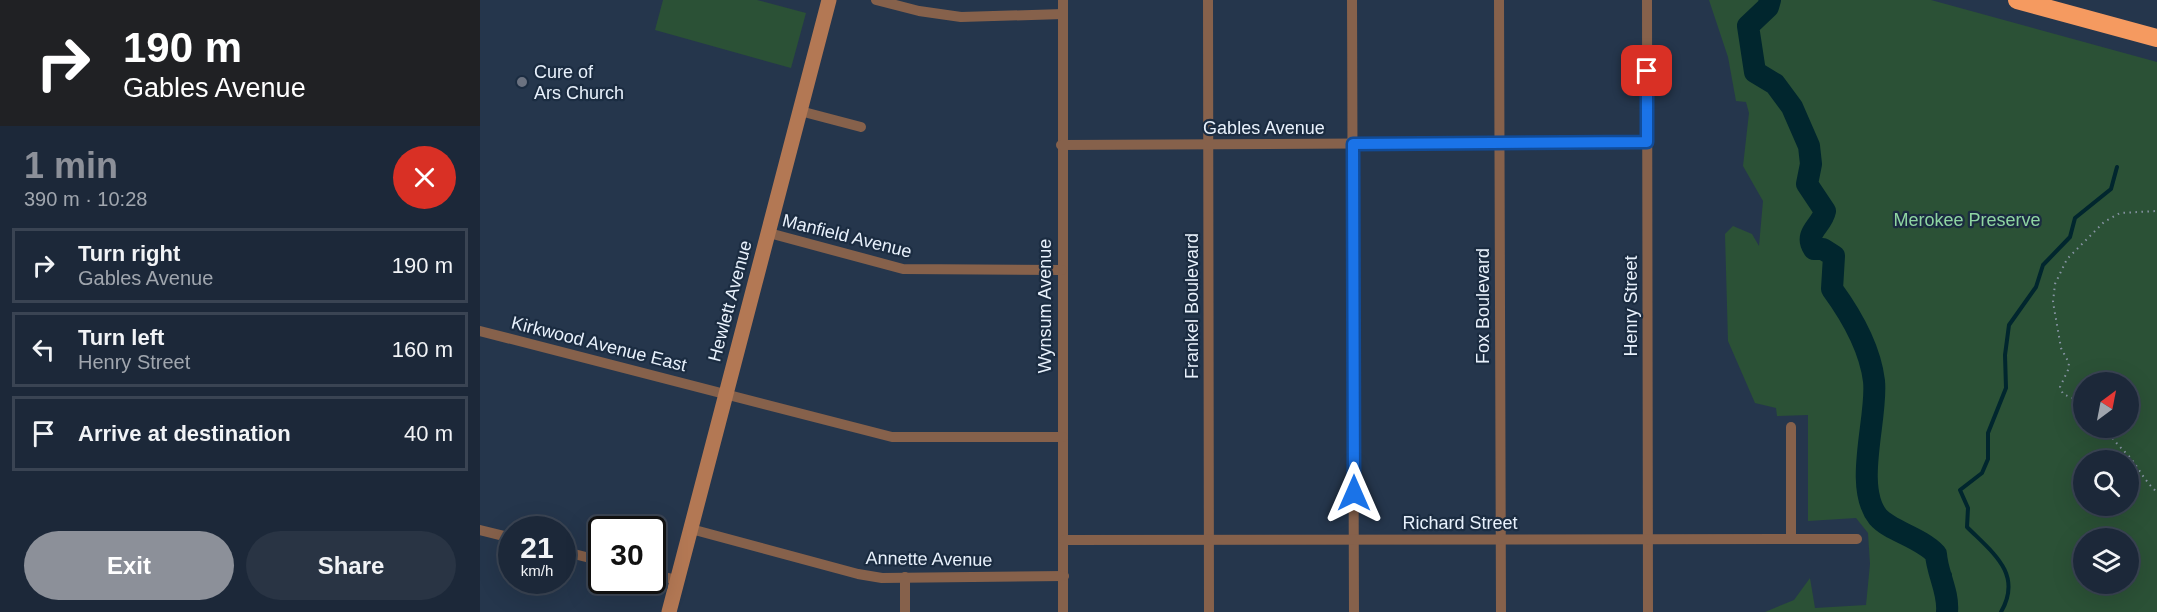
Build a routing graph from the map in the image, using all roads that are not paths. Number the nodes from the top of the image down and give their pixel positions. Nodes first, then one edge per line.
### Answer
1 (829, 0) edge
2 (876, 0) edge
3 (1063, 0) edge
4 (1208, 0) edge
5 (1352, 0) edge
6 (1499, 0) edge
7 (1647, 0) edge
8 (2017, 0) edge
9 (1063, 14) junction
10 (2157, 38) edge
11 (800, 111) junction
12 (861, 127) dead end
13 (1647, 142) junction
14 (1499, 143) junction
15 (1208, 144) junction
16 (1353, 144) junction
17 (1061, 145) junction
18 (769, 232) junction
19 (1062, 270) junction
20 (480, 331) edge
21 (726, 394) junction
22 (1791, 427) dead end
23 (1063, 436) junction
24 (691, 529) junction
25 (480, 530) edge
26 (498, 534) edge
27 (1500, 539) junction
28 (1648, 539) junction
29 (1791, 539) junction
30 (1857, 539) dead end
31 (1064, 540) junction
32 (1210, 540) junction
33 (1354, 540) junction
34 (1064, 576) junction
35 (666, 577) edge
36 (905, 577) junction
37 (677, 580) junction
38 (669, 612) edge
39 (905, 612) edge
40 (1063, 612) edge
41 (1209, 612) edge
42 (1354, 612) edge
43 (1501, 612) edge
44 (1648, 612) edge

1 - 11 street, Hewlett Avenue
2 - 9 street
3 - 9 street, Wynsum Avenue
4 - 15 street, Frankel Boulevard
5 - 16 street
6 - 14 street, Fox Boulevard
7 - 13 street, Henry Street
8 - 10 highway
9 - 17 street, Wynsum Avenue
11 - 12 street
11 - 18 street, Hewlett Avenue
13 - 14 street, Gables Avenue
13 - 28 street, Henry Street
14 - 16 street, Gables Avenue
14 - 27 street, Fox Boulevard
15 - 16 street, Gables Avenue
15 - 17 street, Gables Avenue
15 - 32 street, Frankel Boulevard
16 - 33 street
17 - 19 street, Wynsum Avenue
18 - 19 street, Manfield Avenue
18 - 21 street, Hewlett Avenue
19 - 23 street, Wynsum Avenue
20 - 21 street, Kirkwood Avenue East
21 - 23 street, Kirkwood Avenue East
21 - 24 street, Hewlett Avenue
22 - 29 street
23 - 31 street, Wynsum Avenue
24 - 36 street, Annette Avenue
24 - 37 street, Hewlett Avenue
25 - 26 street
27 - 28 street, Richard Street
27 - 33 street, Richard Street
27 - 43 street, Fox Boulevard
28 - 29 street, Richard Street
28 - 44 street, Henry Street
29 - 30 street, Richard Street
31 - 32 street, Richard Street
31 - 34 street, Wynsum Avenue
32 - 33 street, Richard Street
32 - 41 street, Frankel Boulevard
33 - 42 street
34 - 36 street, Annette Avenue
34 - 40 street, Wynsum Avenue
35 - 37 street
36 - 39 street
37 - 38 street, Hewlett Avenue

